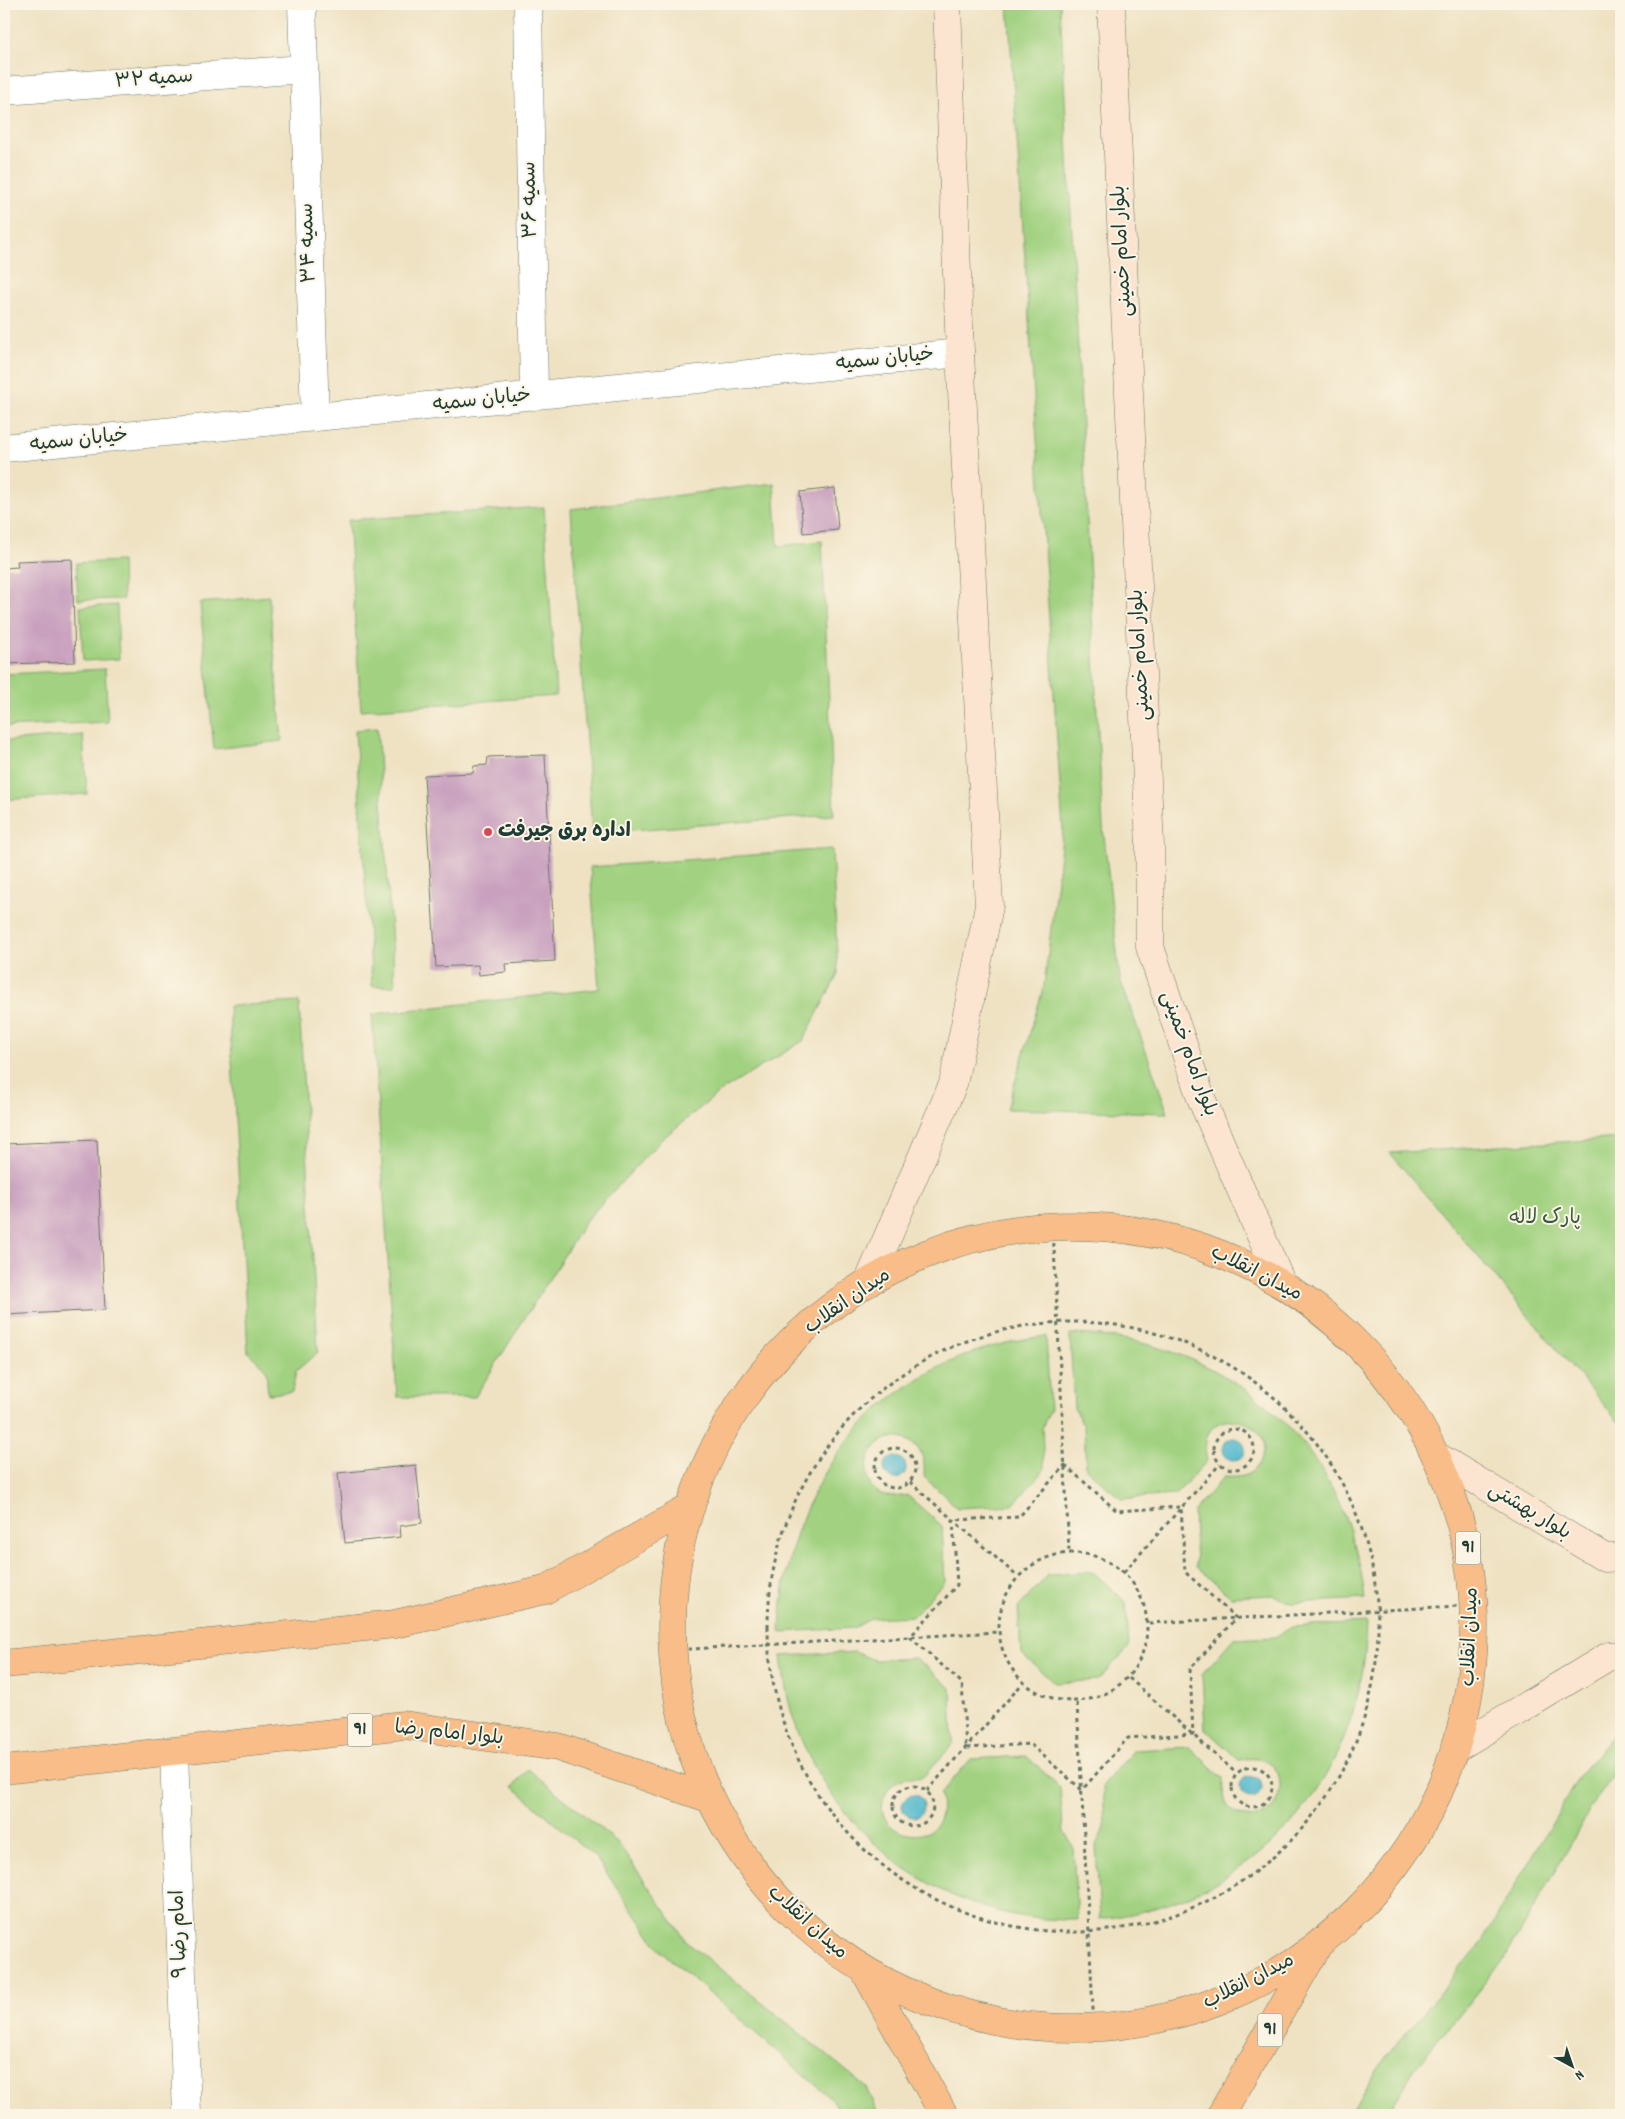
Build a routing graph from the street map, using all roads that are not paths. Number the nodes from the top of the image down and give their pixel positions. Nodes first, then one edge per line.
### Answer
1 (302, 4) edge
2 (528, 4) edge
3 (947, 4) edge
4 (1112, 4) edge
5 (304, 69) junction
6 (4, 91) edge
7 (960, 353) junction
8 (534, 396) junction
9 (315, 417) junction
10 (4, 448) edge
11 (1281, 1282) junction
12 (868, 1283) junction
13 (1438, 1457) junction
14 (691, 1507) junction
15 (1621, 1557) edge
16 (1621, 1655) edge
17 (4, 1664) edge
18 (1456, 1748) junction
19 (174, 1752) junction
20 (4, 1770) edge
21 (708, 1798) junction
22 (1319, 1944) junction
23 (866, 1972) junction
24 (187, 2115) edge
25 (944, 2115) edge
26 (1221, 2115) edge

1 - 5 street, سمیه ۳۴
2 - 8 street, سمیه ۳۶
3 - 7 main road
4 - 11 main road, بلوار امام خمینی
5 - 6 street, سمیه ۳۲
5 - 9 street, سمیه ۳۴
7 - 8 street, خیابان سمیه
7 - 12 main road
8 - 9 street, خیابان سمیه
9 - 10 street, خیابان سمیه
11 - 12 main road, میدان انقلاب / 91
11 - 13 main road, میدان انقلاب / 91
12 - 14 main road, میدان انقلاب / 91
13 - 15 main road, بلوار بهشتی
13 - 18 main road, میدان انقلاب / 91
14 - 17 main road
14 - 21 main road, میدان انقلاب / 91
16 - 18 main road
18 - 22 main road, میدان انقلاب / 91
19 - 20 main road, بلوار امام رضا / 91
19 - 21 main road, بلوار امام رضا / 91
19 - 24 street, امام رضا ۹
21 - 23 main road, میدان انقلاب / 91
22 - 23 main road, میدان انقلاب / 91
22 - 26 main road, 91
23 - 25 main road, 91

